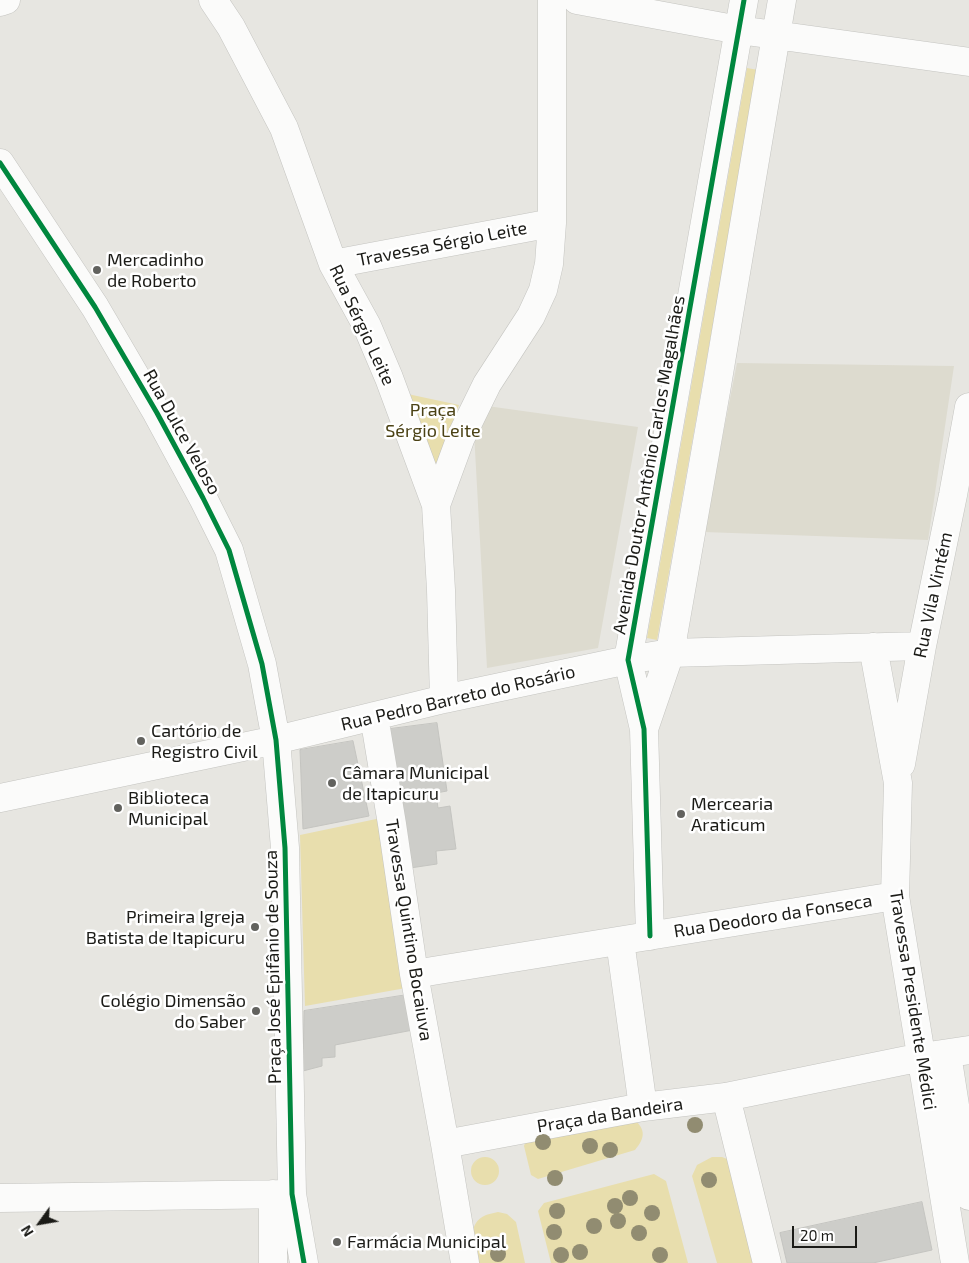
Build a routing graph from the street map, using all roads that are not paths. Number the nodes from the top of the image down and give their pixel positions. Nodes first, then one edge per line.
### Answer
1 (6, 0) edge
2 (213, 0) edge
3 (552, 0) edge
4 (577, 0) edge
5 (744, 0) edge
6 (782, 0) edge
7 (0, 2) edge
8 (739, 30) junction
9 (776, 36) junction
10 (969, 62) edge
11 (0, 163) edge
12 (552, 223) junction
13 (333, 264) junction
14 (969, 407) edge
15 (436, 505) junction
16 (922, 646) junction
17 (873, 647) junction
18 (670, 653) junction
19 (628, 660) junction
20 (444, 699) junction
21 (374, 716) junction
22 (644, 729) junction
23 (276, 740) junction
24 (898, 783) junction
25 (0, 798) edge
26 (895, 896) junction
27 (650, 936) junction
28 (620, 941) junction
29 (414, 974) junction
30 (946, 1054) edge
31 (726, 1098) junction
32 (643, 1107) junction
33 (445, 1144) junction
34 (283, 1194) junction
35 (969, 1196) edge
36 (0, 1198) edge
37 (960, 1260) edge
38 (273, 1263) edge
39 (304, 1263) edge
40 (464, 1263) edge
41 (767, 1263) edge

1 - 7 street
2 - 13 street, Rua Sérgio Leite
3 - 12 street
4 - 8 street
5 - 8 street, Avenida Doutor Antônio Carlos Magalhães
6 - 9 street, Avenida Doutor Antônio Carlos Magalhães
8 - 9 street
8 - 19 street, Avenida Doutor Antônio Carlos Magalhães
9 - 10 street
9 - 18 street, Avenida Doutor Antônio Carlos Magalhães
11 - 23 street, Rua Dulce Veloso
12 - 13 street, Travessa Sérgio Leite
12 - 15 street
13 - 15 street, Rua Sérgio Leite
14 - 16 street, Rua Vila Vintém
15 - 20 street, Rua Sérgio Leite
16 - 17 street, Rua Pedro Barreto do Rosário
16 - 24 street, Rua Vila Vintém
17 - 18 street, Rua Pedro Barreto do Rosário
17 - 24 street, Travessa Presidente Médici
18 - 19 street, Rua Pedro Barreto do Rosário
18 - 22 street, Avenida Doutor Antônio Carlos Magalhães
19 - 20 street, Rua Pedro Barreto do Rosário
19 - 22 street, Avenida Doutor Antônio Carlos Magalhães
20 - 21 street, Rua Pedro Barreto do Rosário
21 - 23 street, Rua Pedro Barreto do Rosário
21 - 29 street, Travessa Quintino Bocaiuva
22 - 27 street, Avenida Doutor Antônio Carlos Magalhães
23 - 25 street, Rua Pedro Barreto do Rosário
23 - 34 street, Praça José Epifânio de Souza
24 - 26 street, Travessa Presidente Médici
26 - 27 street, Rua Deodoro da Fonseca
26 - 30 street, Travessa Presidente Médici
27 - 28 street, Rua Deodoro da Fonseca
28 - 29 street, Rua Deodoro da Fonseca
28 - 32 street
29 - 33 street, Travessa Quintino Bocaiuva
30 - 31 street, Praça da Bandeira
30 - 35 street, Travessa Presidente Médici
30 - 37 street, Travessa Presidente Médici
31 - 32 street, Praça da Bandeira
31 - 41 street
32 - 33 street, Praça da Bandeira
33 - 40 street
34 - 36 street
34 - 38 street
34 - 39 street

